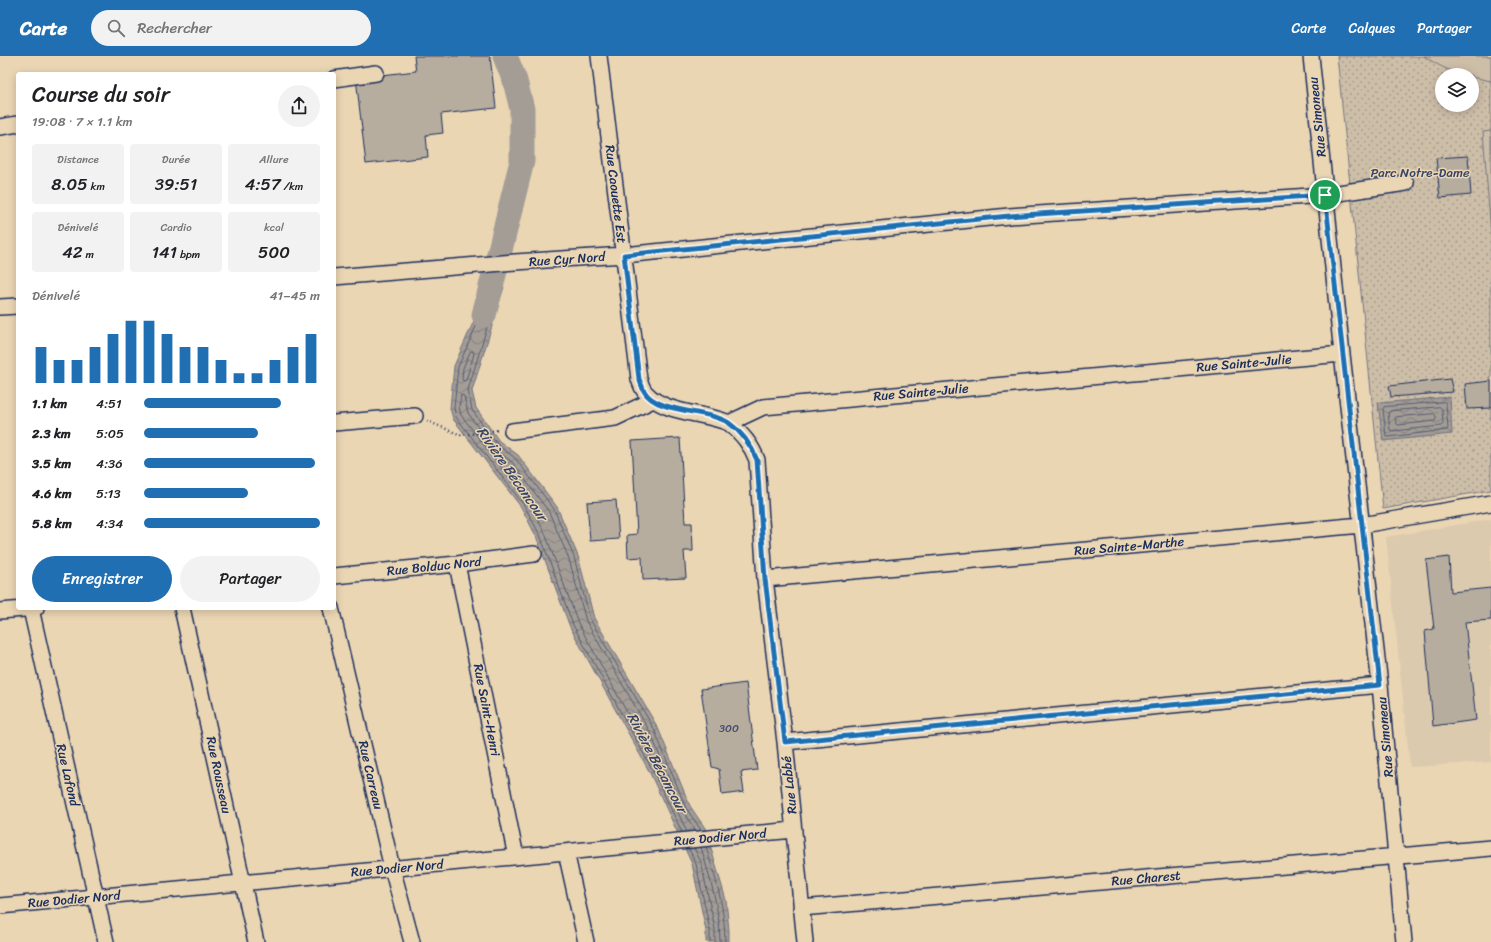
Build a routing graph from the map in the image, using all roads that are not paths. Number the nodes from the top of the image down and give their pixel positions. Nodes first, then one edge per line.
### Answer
1 (599, 56) edge
2 (1311, 56) edge
3 (376, 73) dead end
4 (336, 79) edge
5 (16, 124) edge
6 (0, 127) edge
7 (1406, 182) dead end
8 (1325, 195) junction
9 (624, 255) junction
10 (336, 277) edge
11 (16, 306) edge
12 (0, 307) edge
13 (1342, 354) junction
14 (653, 400) junction
15 (415, 416) road end
16 (336, 423) edge
17 (729, 423) junction
18 (508, 430) road end
19 (1491, 503) edge
20 (1362, 525) junction
21 (534, 554) dead end
22 (457, 564) junction
23 (336, 576) edge
24 (765, 579) junction
25 (16, 610) edge
26 (34, 610) edge
27 (182, 610) edge
28 (332, 610) edge
29 (0, 611) edge
30 (1380, 685) junction
31 (785, 742) junction
32 (794, 830) junction
33 (1491, 848) edge
34 (566, 852) junction
35 (1396, 856) junction
36 (516, 857) junction
37 (392, 868) junction
38 (242, 882) junction
39 (96, 896) junction
40 (0, 906) edge
41 (801, 908) junction
42 (106, 942) edge
43 (256, 942) edge
44 (412, 942) edge
45 (586, 942) edge
46 (805, 942) edge
47 (1404, 942) edge

1 - 9 street, Rue Caouette Est
2 - 8 street, Rue Simoneau
3 - 4 street
5 - 6 street
7 - 8 street, Rue Cyr Nord
8 - 9 street, Rue Cyr Nord
8 - 13 street, Rue Simoneau
9 - 10 street, Rue Cyr Nord
9 - 14 street, Rue Caouette Est
11 - 12 street
13 - 17 street, Rue Sainte-Julie
13 - 20 street, Rue Simoneau
14 - 17 street
14 - 18 street
15 - 16 street
17 - 24 street, Rue Labbé
19 - 20 street, Rue Sainte-Marthe
20 - 24 street, Rue Sainte-Marthe
20 - 30 street, Rue Simoneau
21 - 22 street, Rue Bolduc Nord
22 - 23 street, Rue Bolduc Nord
22 - 36 street, Rue Saint-Henri
24 - 31 street, Rue Labbé
25 - 29 street
26 - 39 street, Rue Lafond
27 - 38 street, Rue Rousseau
28 - 37 street, Rue Carreau
30 - 31 street
30 - 35 street, Rue Simoneau
31 - 32 street, Rue Labbé
32 - 34 street, Rue Dodier Nord
32 - 41 street, Rue Labbé
33 - 35 street, Rue Charest
34 - 36 street, Rue Dodier Nord
34 - 45 street
35 - 41 street, Rue Charest
35 - 47 street, Rue Simoneau
36 - 37 street, Rue Dodier Nord
37 - 38 street, Rue Dodier Nord
37 - 44 street, Rue Carreau
38 - 39 street, Rue Dodier Nord
38 - 43 street, Rue Rousseau
39 - 40 street, Rue Dodier Nord
39 - 42 street, Rue Lafond
41 - 46 street, Rue Labbé

